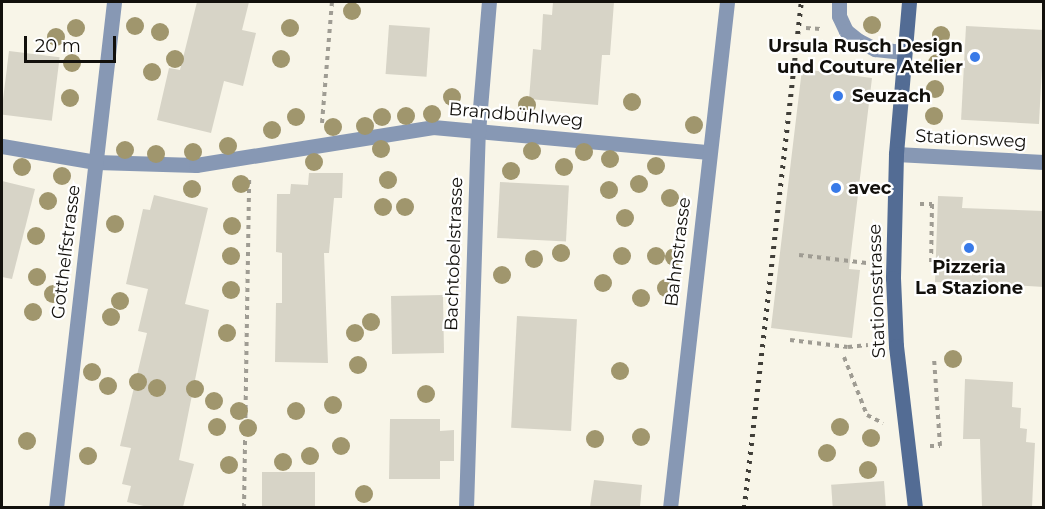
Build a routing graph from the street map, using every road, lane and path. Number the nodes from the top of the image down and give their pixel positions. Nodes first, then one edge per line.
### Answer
1 (114, 2) edge
2 (332, 2) edge
3 (489, 2) edge
4 (727, 2) edge
5 (839, 2) edge
6 (909, 2) edge
7 (903, 52) junction
8 (478, 132) junction
9 (320, 145) junction
10 (2, 146) edge
11 (709, 152) junction
12 (896, 154) junction
13 (250, 158) junction
14 (96, 162) junction
15 (1044, 162) edge
16 (920, 204) dead end
17 (799, 255) dead end
18 (867, 262) dead end
19 (931, 265) dead end
20 (789, 340) dead end
21 (868, 345) dead end
22 (844, 357) dead end
23 (934, 358) dead end
24 (883, 424) dead end
25 (927, 446) dead end
26 (56, 507) edge
27 (244, 507) edge
28 (466, 507) edge
29 (670, 507) edge
30 (915, 507) edge

1 - 14 street, Gotthelfstrasse
2 - 9 path
3 - 8 street, Bachtobelstrasse
4 - 11 street, Bahnstrasse
5 - 7 street
6 - 7 main road, Stationsstrasse
7 - 12 main road, Stationsstrasse
8 - 9 street, Brandbühlweg
8 - 11 street, Brandbühlweg
8 - 28 street, Bachtobelstrasse
9 - 13 street, Brandbühlweg
10 - 14 street, Brandbühlweg
11 - 29 street, Bahnstrasse
12 - 15 street, Stationsweg
12 - 30 main road, Stationsstrasse
13 - 14 street, Brandbühlweg
13 - 27 path
14 - 26 street, Gotthelfstrasse
16 - 19 path
17 - 18 path
20 - 21 path
22 - 24 path
23 - 25 path

